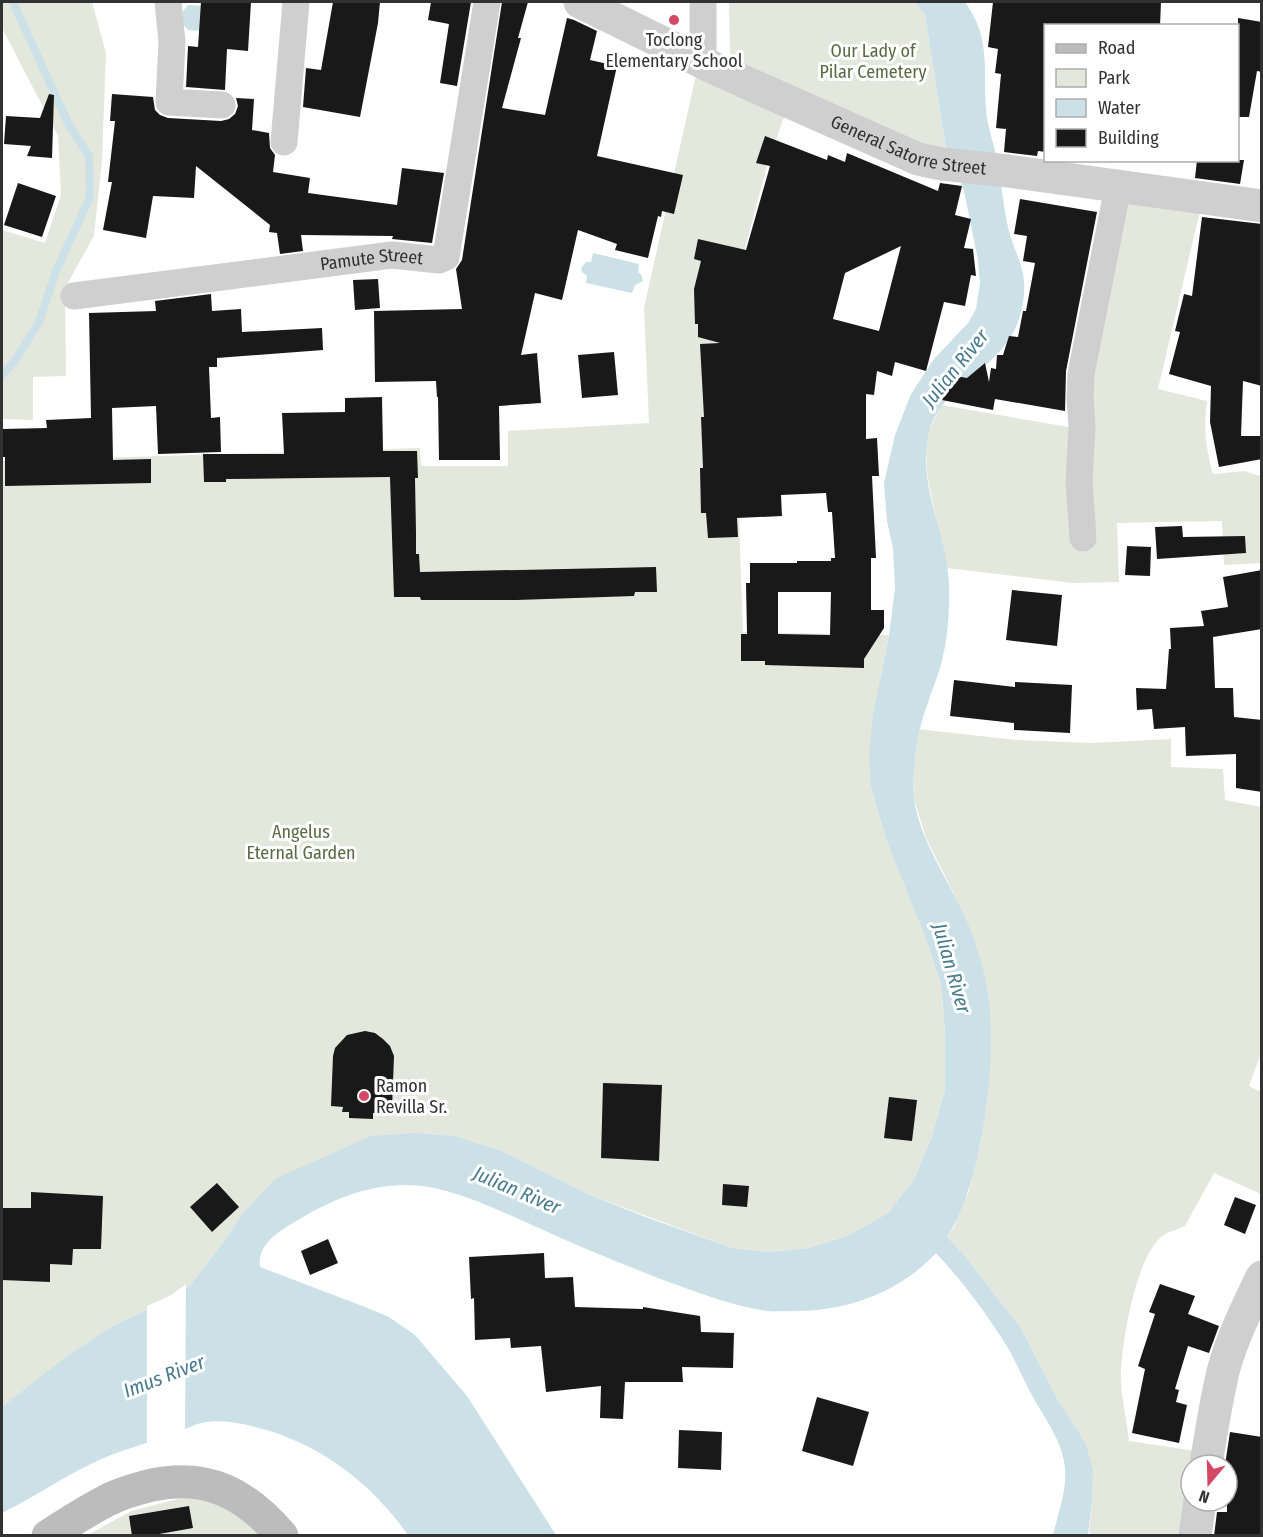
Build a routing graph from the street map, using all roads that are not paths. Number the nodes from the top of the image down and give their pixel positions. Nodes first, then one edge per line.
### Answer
1 (168, 2) edge
2 (296, 2) edge
3 (487, 2) edge
4 (580, 2) edge
5 (703, 2) edge
6 (704, 63) junction
7 (222, 105) dead end
8 (284, 142) dead end
9 (1118, 187) junction
10 (1262, 206) edge
11 (74, 296) dead end
12 (1083, 538) dead end
13 (1262, 1277) edge
14 (1208, 1453) edge
15 (1198, 1513) edge
16 (48, 1536) edge
17 (282, 1536) edge
18 (1194, 1536) edge

1 - 7 street
2 - 8 street
3 - 11 street, Pamute Street
4 - 6 street, General Satorre Street
5 - 6 street
6 - 9 street, General Satorre Street
9 - 10 street, General Satorre Street
9 - 12 street
13 - 14 street
15 - 18 street
16 - 17 main road

